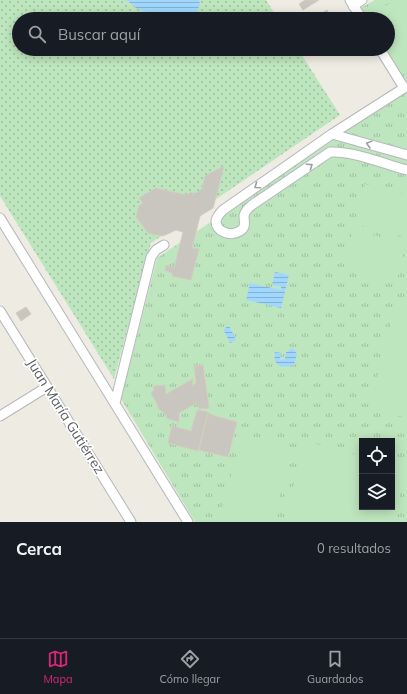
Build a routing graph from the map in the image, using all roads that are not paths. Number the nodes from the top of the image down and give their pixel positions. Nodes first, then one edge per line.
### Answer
1 (362, 0) edge
2 (352, 3) edge
3 (358, 12) edge
4 (384, 56) edge
5 (332, 134) junction
6 (407, 155) edge
7 (407, 170) edge
8 (0, 218) edge
9 (164, 245) dead end
10 (0, 311) edge
11 (47, 387) junction
12 (115, 403) junction
13 (0, 416) edge
14 (131, 522) edge
15 (188, 522) edge

1 - 2 street
2 - 3 street
4 - 5 street
6 -> 5 street
5 -> 7 street
8 - 12 street
9 - 12 street
10 - 11 street, Juan María Gutiérrez
11 - 13 street
11 - 14 street, Juan María Gutiérrez
12 - 15 street

